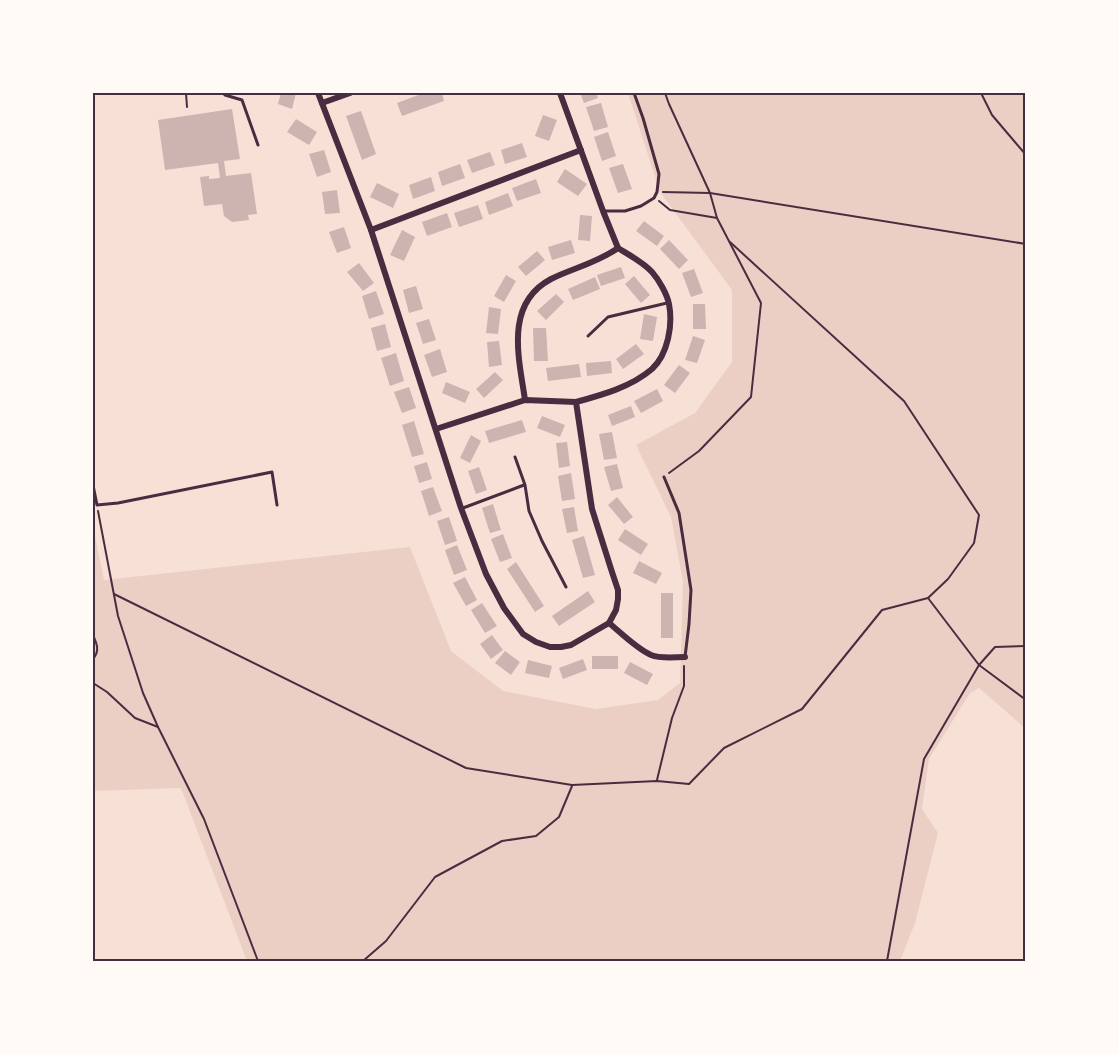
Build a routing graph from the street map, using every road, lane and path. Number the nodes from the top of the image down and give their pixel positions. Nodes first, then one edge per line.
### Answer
1 (186, 93) edge
2 (223, 93) edge
3 (318, 93) edge
4 (350, 93) edge
5 (560, 93) edge
6 (634, 93) edge
7 (665, 93) edge
8 (981, 93) edge
9 (322, 103) junction
10 (187, 107) dead end
11 (258, 145) dead end
12 (581, 150) junction
13 (1026, 155) edge
14 (657, 192) junction
15 (710, 193) junction
16 (654, 198) junction
17 (603, 212) junction
18 (717, 218) junction
19 (371, 230) junction
20 (730, 242) junction
21 (1026, 244) edge
22 (618, 248) junction
23 (669, 302) junction
24 (588, 336) dead end
25 (525, 400) junction
26 (576, 402) junction
27 (436, 429) junction
28 (515, 458) dead end
29 (664, 477) joint
30 (93, 484) edge
31 (525, 485) junction
32 (97, 505) junction
33 (277, 505) dead end
34 (461, 508) junction
35 (566, 587) dead end
36 (114, 594) junction
37 (928, 598) junction
38 (609, 622) junction
39 (93, 635) edge
40 (1026, 646) edge
41 (685, 657) junction
42 (93, 659) edge
43 (979, 665) junction
44 (93, 683) edge
45 (1026, 700) edge
46 (158, 727) junction
47 (657, 781) junction
48 (572, 785) junction
49 (258, 961) edge
50 (363, 961) edge
51 (886, 961) edge

1 - 10 path
2 - 11 lane
3 - 9 street
4 - 9 street
5 - 12 street
6 - 14 lane
7 - 15 path
8 - 13 path
9 - 19 street
12 - 17 street
12 - 19 street
14 - 15 path
14 - 16 lane
15 - 18 path
15 - 21 path
16 - 17 lane
16 - 18 path
17 - 22 street
18 - 20 path
19 - 27 street
20 - 29 path
20 - 37 path
22 - 23 street
22 - 25 street
23 - 24 lane
23 - 26 street
25 - 26 street
25 - 27 street
26 - 38 street
27 - 34 street
28 - 31 lane
29 - 41 lane
30 - 32 lane
31 - 34 lane
31 - 35 lane
32 - 33 lane
32 - 36 path
34 - 38 street
36 - 46 path
36 - 48 path
37 - 43 path
37 - 47 path
38 - 41 street
39 - 42 path
40 - 43 path
41 - 47 path
43 - 45 path
43 - 51 path
44 - 46 path
46 - 49 path
47 - 48 path
48 - 50 path

